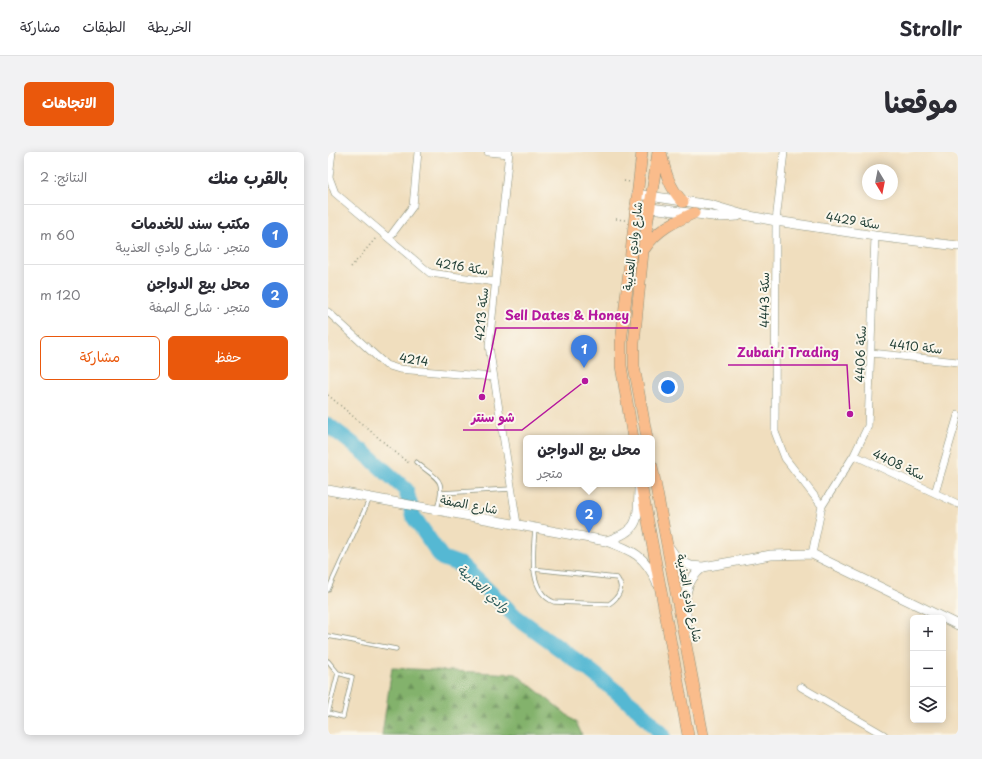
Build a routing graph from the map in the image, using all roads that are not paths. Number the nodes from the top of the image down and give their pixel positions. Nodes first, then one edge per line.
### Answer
1 (332, 152) edge
2 (418, 152) edge
3 (488, 152) edge
4 (642, 152) edge
5 (659, 152) edge
6 (784, 152) edge
7 (509, 153) edge
8 (636, 194) junction
9 (652, 196) junction
10 (683, 202) junction
11 (635, 206) junction
12 (650, 208) junction
13 (694, 214) junction
14 (744, 216) junction
15 (776, 221) junction
16 (875, 236) junction
17 (389, 238) junction
18 (958, 246) edge
19 (643, 252) junction
20 (495, 282) junction
21 (328, 312) edge
22 (871, 353) junction
23 (958, 362) edge
24 (493, 377) junction
25 (958, 415) edge
26 (632, 435) edge
27 (647, 435) edge
28 (854, 455) junction
29 (416, 462) road end
30 (655, 482) edge
31 (640, 487) edge
32 (641, 487) edge
33 (511, 489) junction
34 (328, 490) edge
35 (441, 493) junction
36 (935, 493) junction
37 (370, 498) junction
38 (958, 504) edge
39 (822, 506) junction
40 (436, 510) junction
41 (517, 524) junction
42 (536, 528) junction
43 (606, 541) junction
44 (666, 542) junction
45 (812, 554) junction
46 (703, 567) junction
47 (534, 569) junction
48 (328, 590) edge
49 (661, 592) junction
50 (958, 625) edge
51 (328, 636) edge
52 (396, 649) dead end
53 (688, 655) junction
54 (328, 661) edge
55 (338, 673) junction
56 (801, 687) dead end
57 (688, 735) edge
58 (703, 735) edge
59 (884, 735) edge

1 - 17 street, سكة 4216
2 - 17 street
3 - 7 street
4 - 8 main road, شارع وادي العذيبة
5 - 9 main road, شارع وادي العذيبة
5 - 10 main road
6 - 15 street, سكة 4443
7 - 20 street, سكة 4213
8 - 9 street, سكة 4429
8 - 11 main road, شارع وادي العذيبة
9 - 10 street, سكة 4429
9 - 12 main road, شارع وادي العذيبة
10 - 14 street, سكة 4429
11 - 12 street, سكة 4429
11 - 26 main road, شارع وادي العذيبة
12 - 13 street, سكة 4429
12 - 19 main road, شارع وادي العذيبة
13 - 14 street, سكة 4429
13 - 19 main road
14 - 15 street, سكة 4429
15 - 16 street, سكة 4429
15 - 39 street, سكة 4443
16 - 18 street, سكة 4429
16 - 22 street, سكة 4406
17 - 20 street, سكة 4216
19 - 27 main road, شارع وادي العذيبة
20 - 24 street, سكة 4213
21 - 24 street, 4214
22 - 23 street, سكة 4410
22 - 28 street, سكة 4406
24 - 33 street, سكة 4213
25 - 36 street, سكة 4408
28 - 36 street, سكة 4408
28 - 39 street, سكة 4406
29 - 35 lane
30 - 44 main road, شارع وادي العذيبة
31 - 43 street, شارع الصفة
32 - 49 main road
33 - 35 lane
33 - 41 street, سكة 4213
34 - 37 street, شارع الصفة
35 - 40 lane
36 - 38 street, سكة 4408
37 - 40 street, شارع الصفة
37 - 48 lane
39 - 45 street, سكة 4406
40 - 41 street, شارع الصفة
41 - 42 street, شارع الصفة
42 - 43 street, شارع الصفة
42 - 47 lane
43 - 49 street, شارع الصفة
44 - 46 street
44 - 53 main road, شارع وادي العذيبة
45 - 46 street
45 - 50 street
46 - 53 street
47 - 47 lane
49 - 57 main road
51 - 52 lane
53 - 58 main road, شارع وادي العذيبة
54 - 55 lane
55 - 55 lane
56 - 59 street

